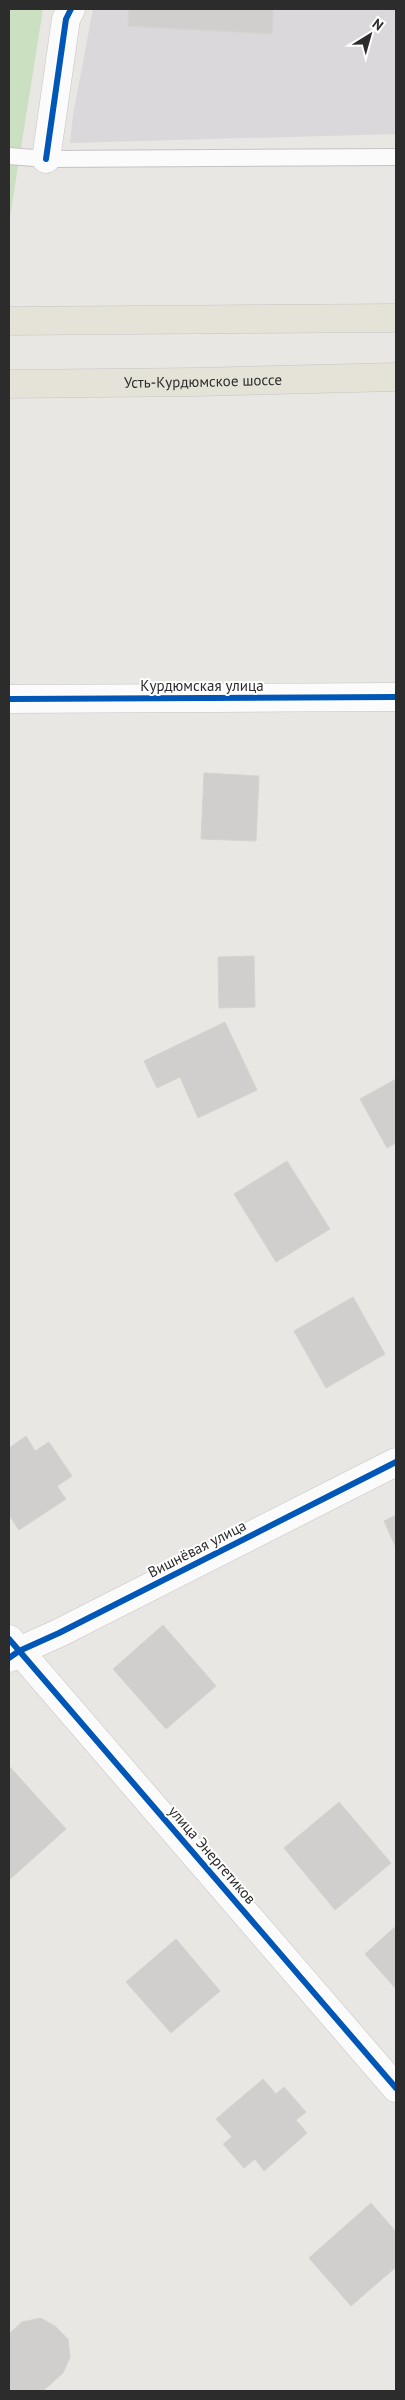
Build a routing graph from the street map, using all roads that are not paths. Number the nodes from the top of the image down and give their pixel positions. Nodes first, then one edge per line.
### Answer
1 (72, 9) edge
2 (9, 156) edge
3 (396, 157) edge
4 (46, 159) junction
5 (394, 315) edge
6 (9, 321) edge
7 (392, 380) edge
8 (9, 384) edge
9 (396, 697) edge
10 (9, 699) edge
11 (396, 1462) edge
12 (12, 1649) edge
13 (396, 2088) edge

1 - 4 street
2 - 4 lane
3 - 4 lane
5 - 6 main road
7 - 8 main road, Усть-Курдюмское шоссе
9 - 10 street, Курдюмская улица
11 - 12 street, Вишнёвая улица
12 - 13 street, улица Энергетиков

